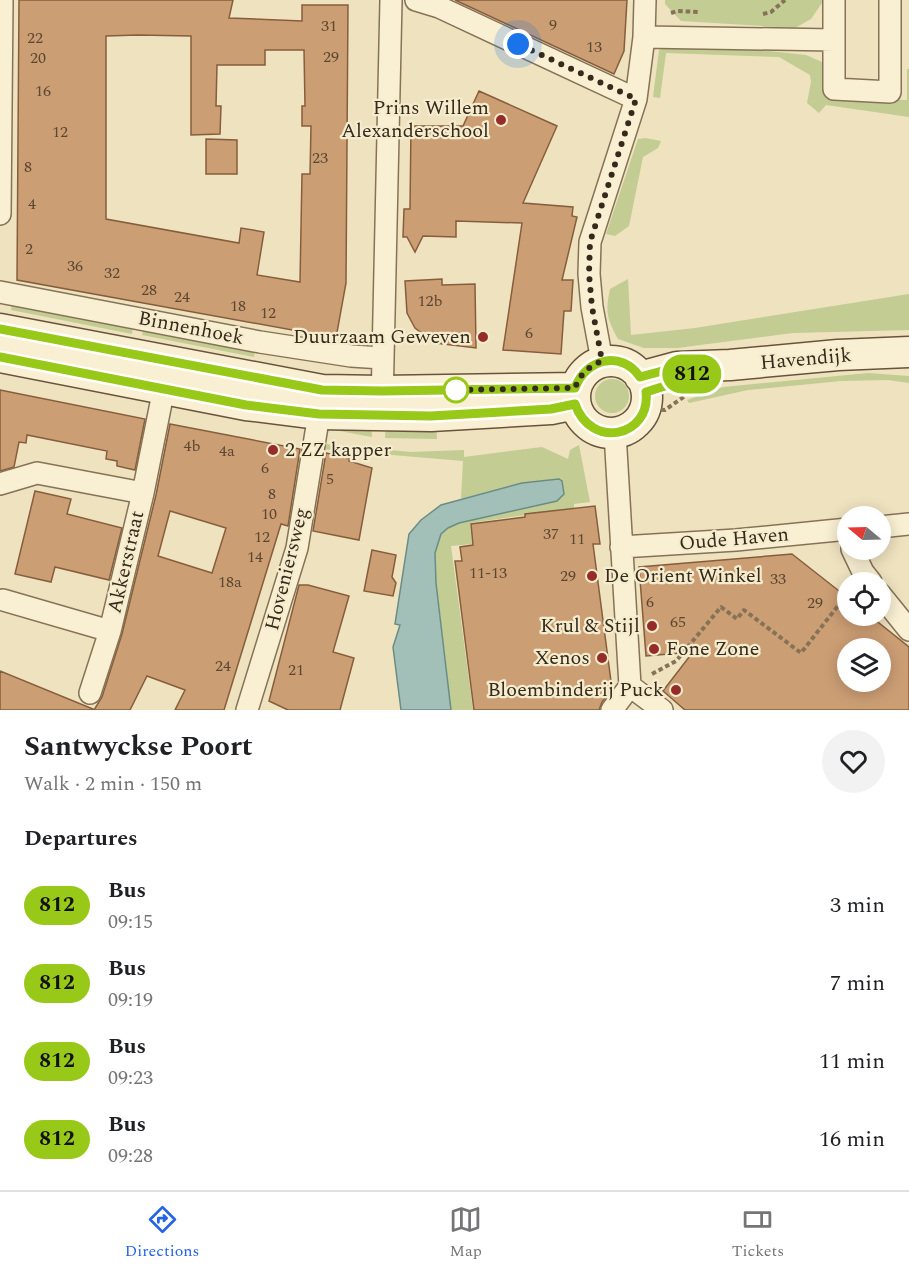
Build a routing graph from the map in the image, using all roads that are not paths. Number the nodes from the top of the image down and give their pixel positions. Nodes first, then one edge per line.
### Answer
1 (2, 0) edge
2 (391, 0) edge
3 (416, 0) edge
4 (645, 0) edge
5 (834, 0) edge
6 (890, 0) edge
7 (644, 37) junction
8 (834, 40) junction
9 (636, 99) junction
10 (0, 214) edge
11 (0, 292) edge
12 (0, 329) edge
13 (909, 352) edge
14 (0, 357) edge
15 (382, 358) junction
16 (602, 361) junction
17 (643, 385) junction
18 (164, 388) junction
19 (575, 396) junction
20 (382, 403) junction
21 (319, 411) junction
22 (615, 433) junction
23 (0, 484) edge
24 (143, 493) junction
25 (909, 524) edge
26 (891, 525) edge
27 (837, 533) edge
28 (621, 547) junction
29 (3, 600) dead end
30 (891, 608) edge
31 (909, 630) edge
32 (110, 631) junction
33 (630, 686) junction
34 (90, 693) dead end
35 (247, 710) edge
36 (612, 710) edge
37 (662, 710) edge

1 - 10 street
2 - 15 street
3 - 9 street
4 - 7 street
5 - 8 street
6 - 8 street
7 - 8 street
7 - 9 street
9 - 16 street
11 - 15 street, Binnenhoek
12 - 21 main road, Binnenhoek
13 - 17 main road, Havendijk
14 - 18 main road, Binnenhoek
15 - 20 street
16 - 17 main road
16 - 19 main road
17 - 22 main road
18 - 21 main road, Binnenhoek
18 - 24 street, Akkerstraat
19 - 20 main road, Binnenhoek
19 - 22 main road
20 - 21 main road, Binnenhoek
21 - 35 street, Hoveniersweg
22 - 28 street
23 - 24 street, Akkerstraat
24 - 32 street, Akkerstraat
25 - 26 street
27 - 28 street, Oude Haven
28 - 33 street
29 - 32 street, Akkerstraat
30 - 31 street
32 - 34 street, Akkerstraat
33 - 36 street
33 - 37 street

